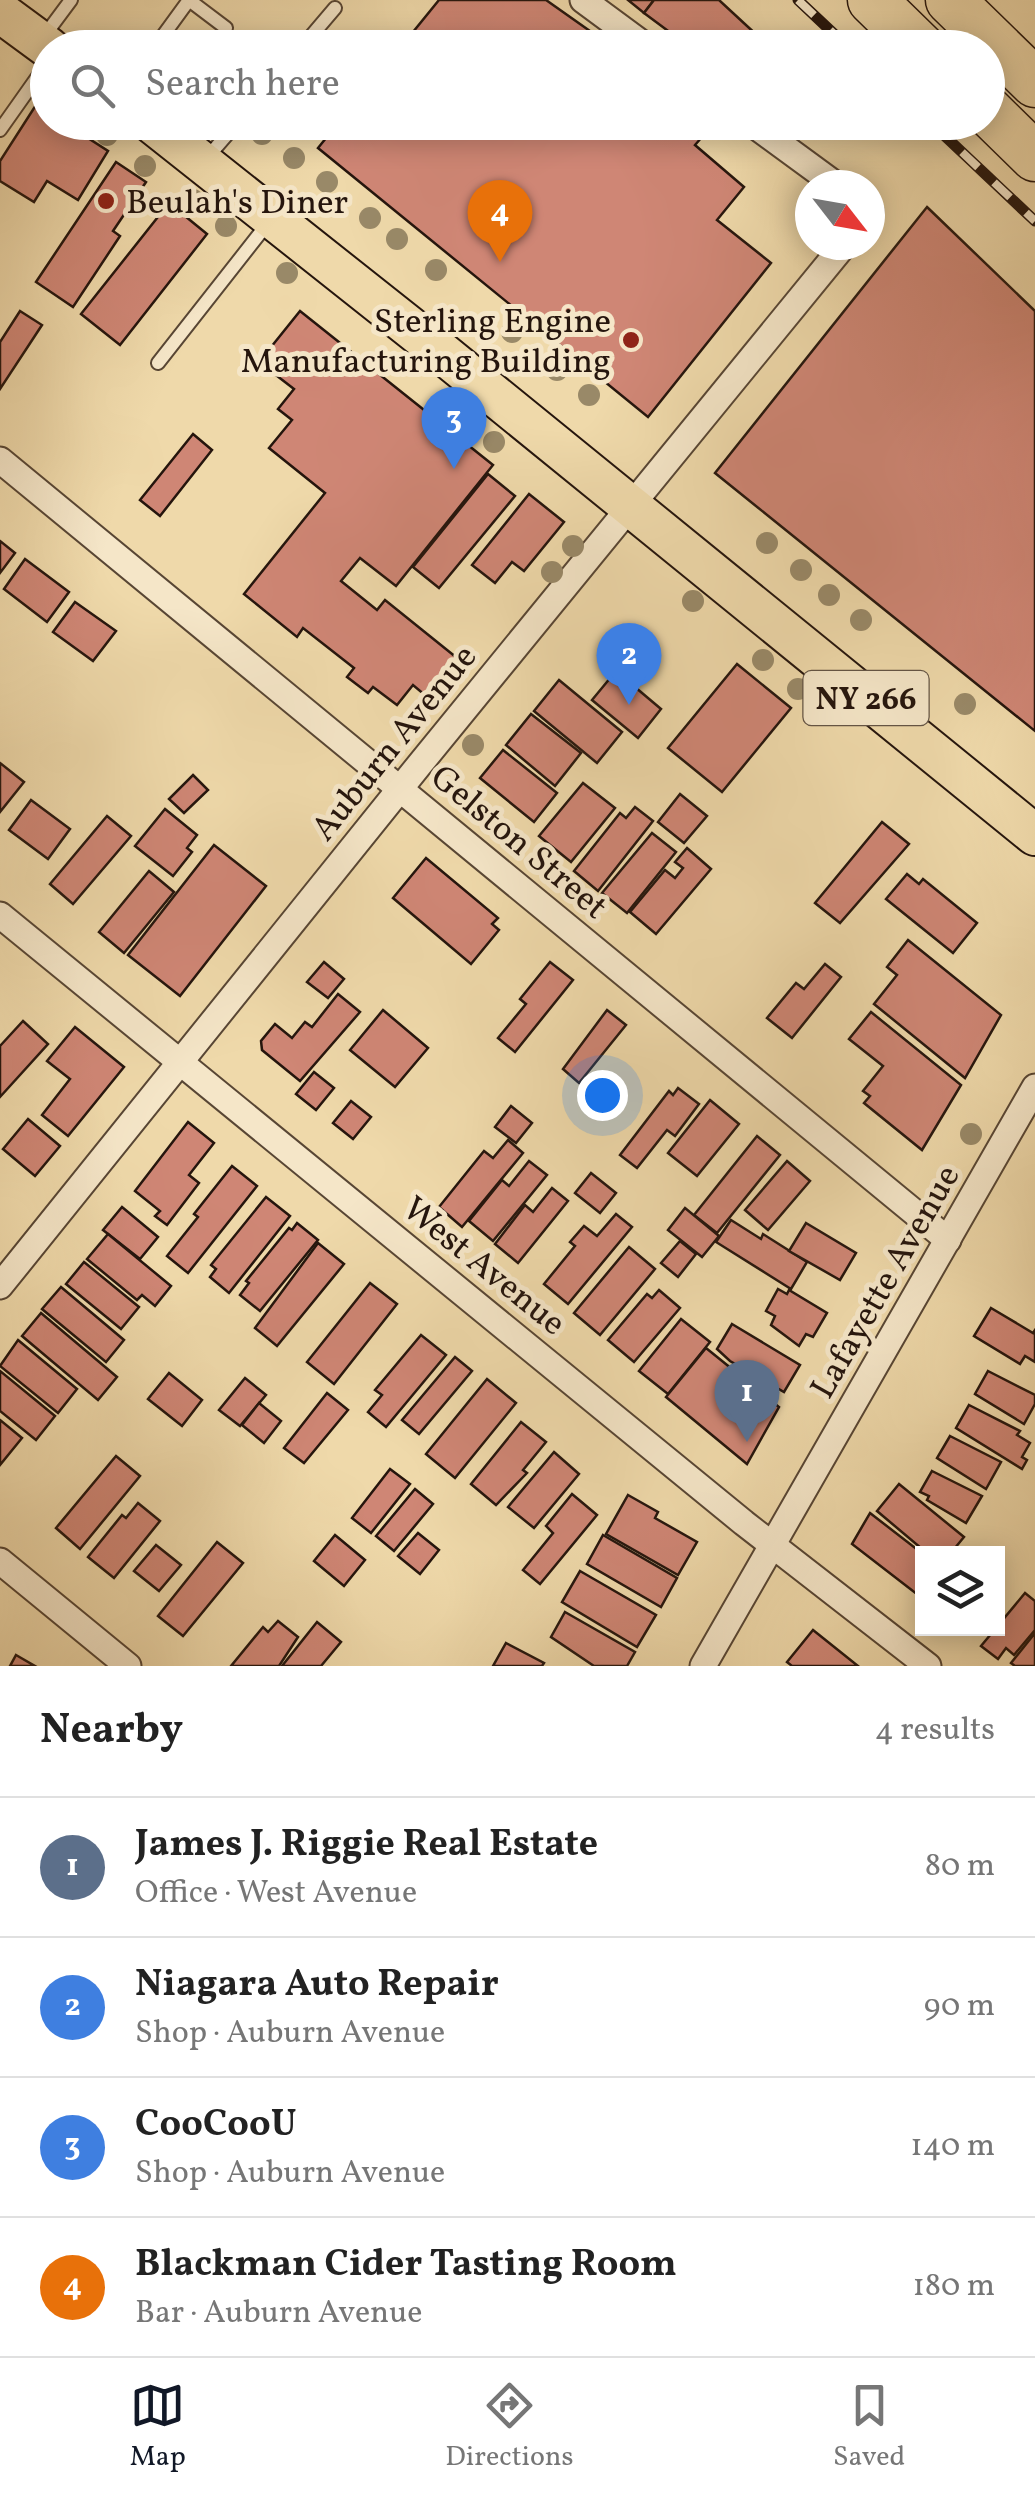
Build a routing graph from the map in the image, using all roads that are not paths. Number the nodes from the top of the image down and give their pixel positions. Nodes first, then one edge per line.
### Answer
1 (71, 0) edge
2 (189, 0) edge
3 (582, 0) edge
4 (872, 0) edge
5 (950, 0) edge
6 (335, 8) dead end
7 (0, 12) edge
8 (226, 28) dead end
9 (56, 30) edge
10 (167, 30) edge
11 (316, 30) edge
12 (623, 30) edge
13 (903, 30) edge
14 (981, 30) edge
15 (30, 37) edge
16 (1005, 54) edge
17 (30, 78) edge
18 (1035, 83) edge
19 (1005, 129) edge
20 (0, 130) edge
21 (174, 140) edge
22 (222, 140) edge
23 (775, 140) edge
24 (1035, 158) edge
25 (203, 162) junction
26 (816, 170) edge
27 (273, 218) junction
28 (832, 260) edge
29 (158, 363) dead end
30 (0, 460) edge
31 (630, 505) junction
32 (401, 788) junction
33 (1035, 835) edge
34 (0, 914) edge
35 (181, 1062) junction
36 (1035, 1087) edge
37 (948, 1240) junction
38 (0, 1286) edge
39 (773, 1545) junction
40 (0, 1561) edge
41 (128, 1666) edge
42 (703, 1666) edge
43 (928, 1666) edge

1 - 9 lane
2 - 8 lane
2 - 10 lane
3 - 12 street
4 - 13 highway
5 - 14 highway
6 - 11 lane
7 - 15 main road
16 - 18 highway
17 - 20 lane
19 - 24 highway
21 - 25 main road, NY 266
22 - 25 lane
23 - 26 street
25 - 27 main road, NY 266
27 - 29 lane
27 - 31 main road, NY 266
28 - 31 street, Auburn Avenue
30 - 32 street, Gelston Street
31 - 32 street, Auburn Avenue
31 - 33 main road, NY 266
32 - 35 street, Auburn Avenue
32 - 37 street, Gelston Street
34 - 35 street, West Avenue
35 - 38 street, Auburn Avenue
35 - 39 street, West Avenue
36 - 37 street, Lafayette Avenue
37 - 39 street, Lafayette Avenue
39 - 42 street, Lafayette Avenue
39 - 43 street, West Avenue
40 - 41 street

